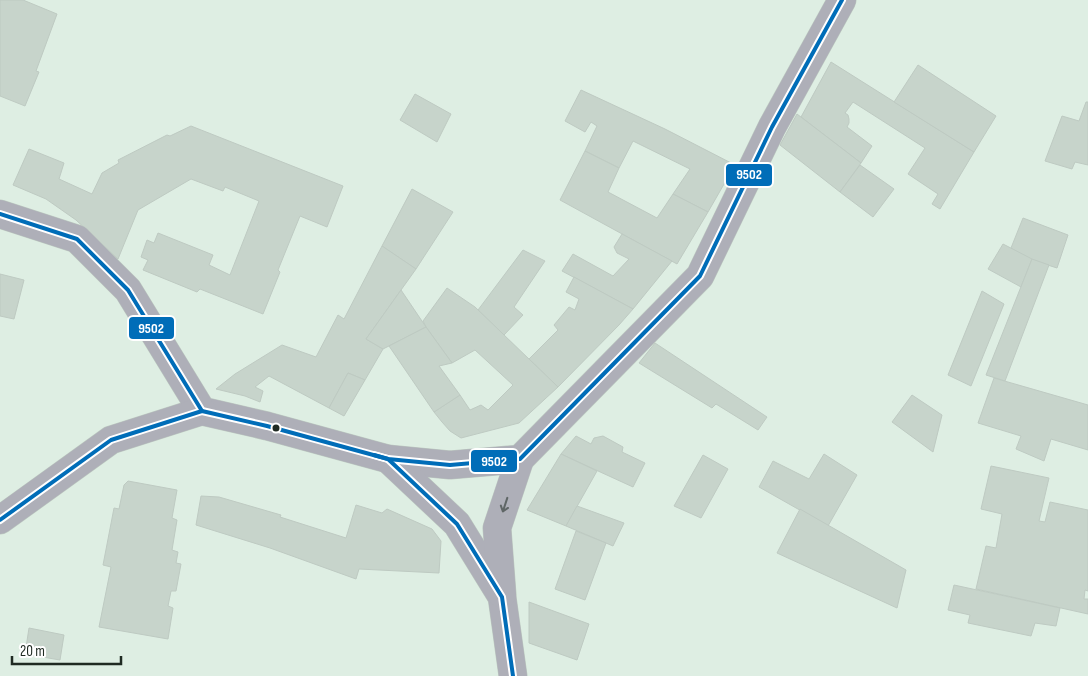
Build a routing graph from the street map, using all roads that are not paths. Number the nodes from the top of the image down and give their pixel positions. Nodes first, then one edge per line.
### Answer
1 (842, 0) edge
2 (0, 214) edge
3 (202, 411) junction
4 (388, 459) junction
5 (520, 459) junction
6 (0, 520) edge
7 (502, 597) junction
8 (513, 676) edge

1 - 5 street
2 - 3 street
3 - 4 street
3 - 6 street
4 - 5 street
4 - 7 street
5 -> 7 street
7 - 8 street

